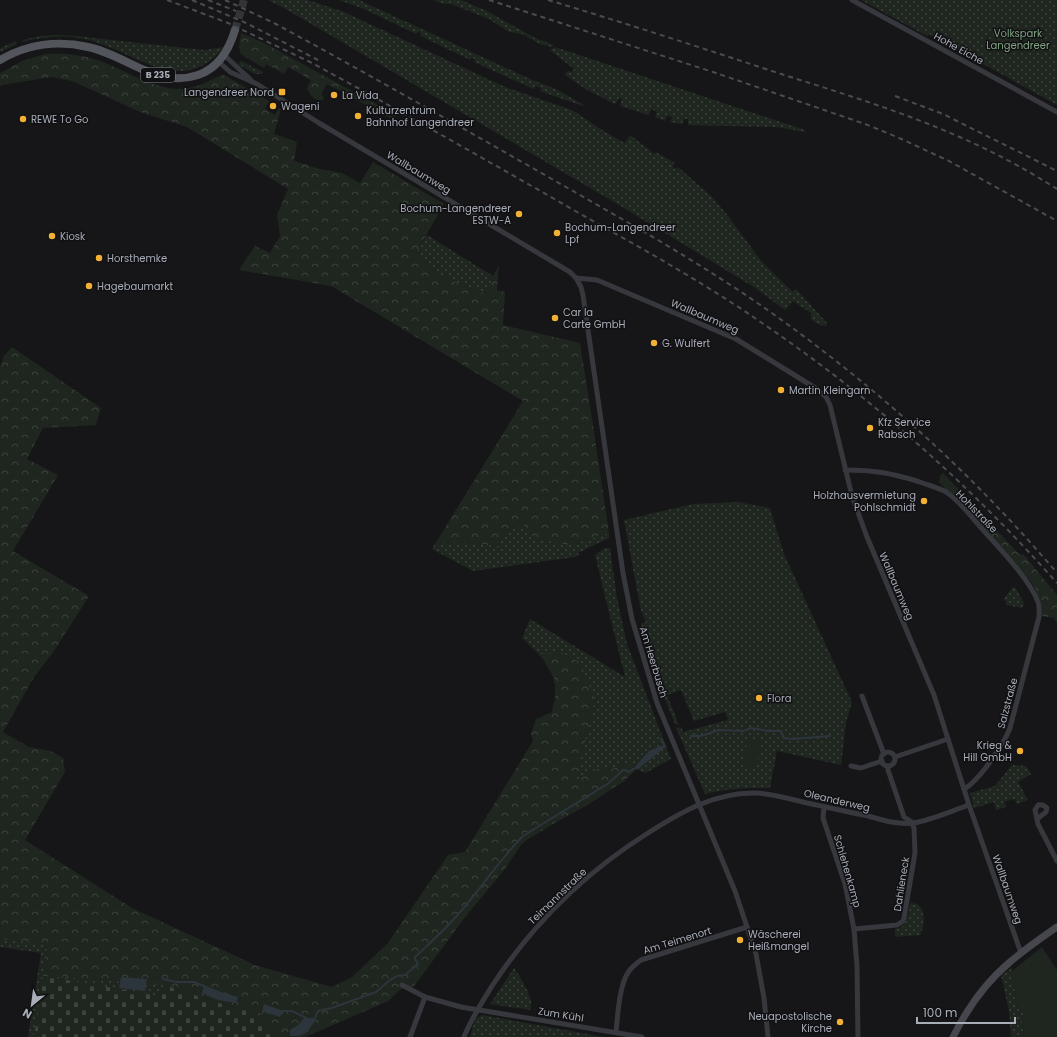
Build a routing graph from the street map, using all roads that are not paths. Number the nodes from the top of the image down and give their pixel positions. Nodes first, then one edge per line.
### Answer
1 (852, 0) edge
2 (235, 30) tunnel mouth
3 (222, 59) junction
4 (0, 60) edge
5 (256, 84) junction
6 (1057, 112) edge
7 (576, 278) junction
8 (845, 470) junction
9 (1040, 608) joint
10 (862, 696) dead end
11 (948, 739) junction
12 (884, 754) junction
13 (895, 757) junction
14 (882, 761) junction
15 (851, 766) dead end
16 (888, 766) junction
17 (964, 789) junction
18 (700, 804) junction
19 (969, 805) junction
20 (824, 807) junction
21 (1037, 819) dead end
22 (912, 823) junction
23 (1057, 861) edge
24 (747, 927) junction
25 (1057, 927) edge
26 (854, 929) junction
27 (1021, 953) junction
28 (402, 985) dead end
29 (425, 997) junction
30 (477, 1009) junction
31 (616, 1032) junction
32 (410, 1037) edge
33 (464, 1037) edge
34 (642, 1037) edge
35 (768, 1037) edge
36 (858, 1037) edge
37 (953, 1037) edge

1 - 6 street, Hohe Eiche
2 - 3 main road
3 - 4 main road, B 235
3 - 5 street, Wallbaumweg
3 - 5 street, Wallbaumweg
5 - 7 street, Wallbaumweg
7 - 8 street, Wallbaumweg
7 - 18 street, Am Heerbusch
8 - 9 street, Hohlstraße
8 - 11 street, Wallbaumweg
9 - 17 street, Salzstraße
10 - 12 street
11 - 13 street
11 - 17 street, Wallbaumweg
12 - 13 street
12 - 14 street
13 - 16 street
14 - 15 street
14 - 16 street
16 - 22 street
17 - 19 street, Wallbaumweg
18 - 20 street, Oleanderweg
18 - 24 street, Am Heerbusch
18 - 30 street, Teimannstraße
19 - 22 street, Oleanderweg
19 - 27 street, Wallbaumweg
20 - 22 street, Oleanderweg
20 - 26 street, Schlehenkamp
21 - 23 street
22 - 26 street, Dahlieneck
24 - 31 street, Am Teimenort
24 - 35 street, Am Heerbusch
25 - 27 street
26 - 36 street, Schlehenkamp
27 - 37 street
28 - 29 street, Zum Kühl
29 - 30 street, Zum Kühl
29 - 32 street
30 - 31 street, Zum Kühl
30 - 33 street, Teimannstraße
31 - 34 street, Zum Kühl

